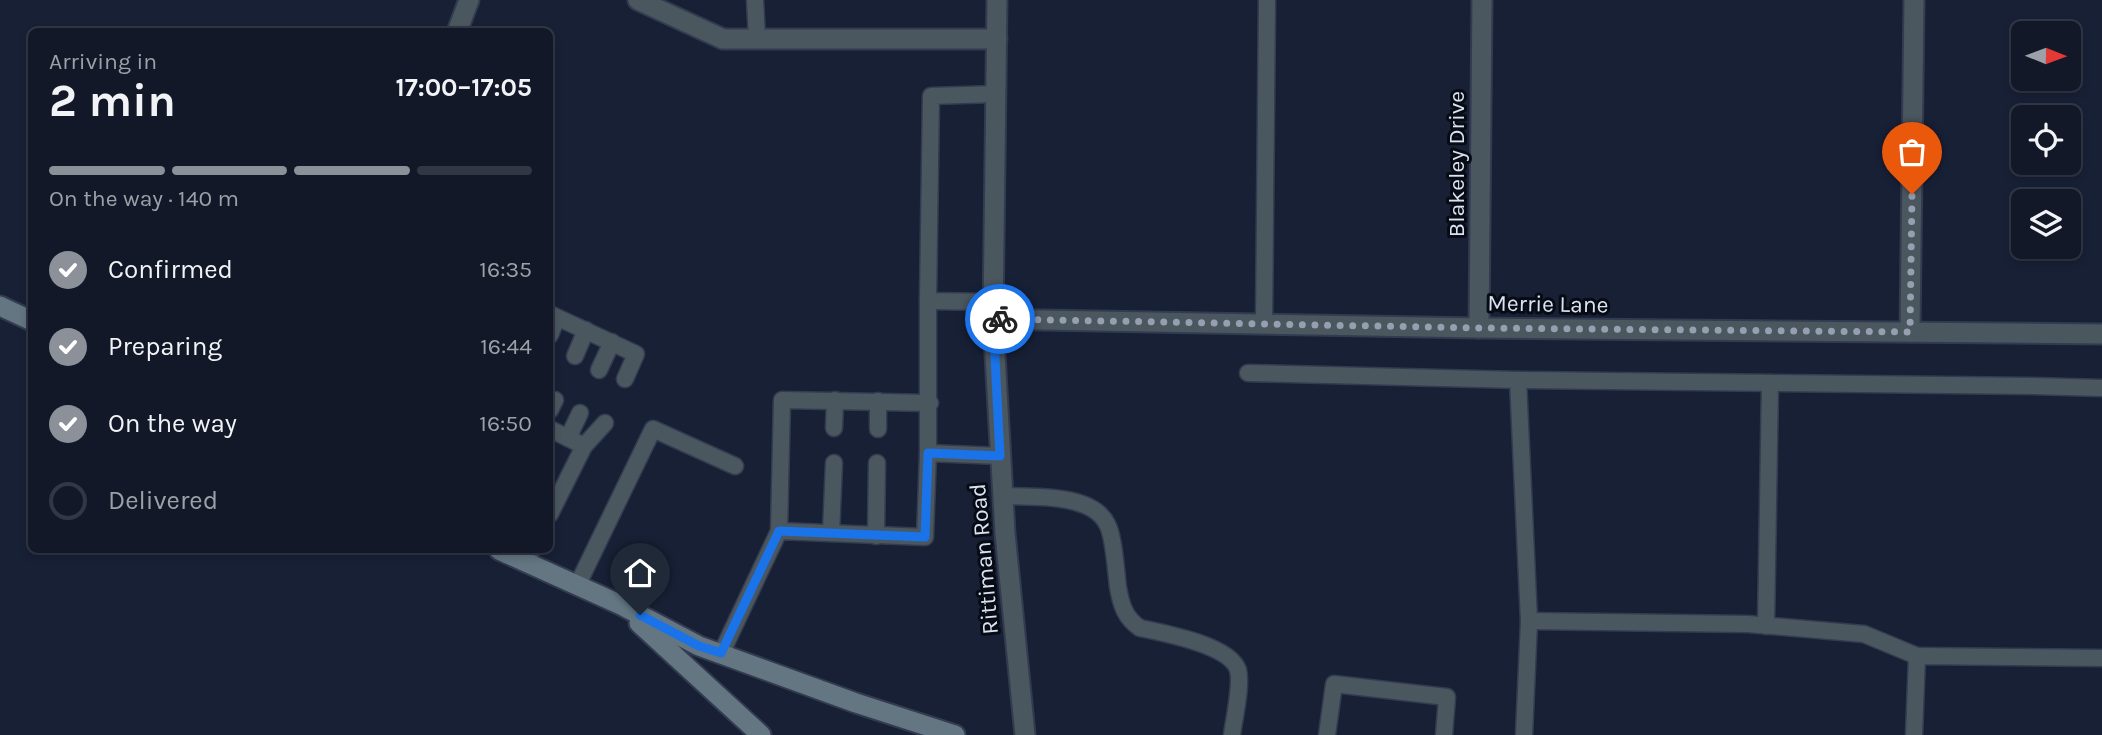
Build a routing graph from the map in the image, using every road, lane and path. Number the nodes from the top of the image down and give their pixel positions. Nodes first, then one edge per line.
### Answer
1 (469, 0) edge
2 (638, 0) edge
3 (755, 0) edge
4 (997, 0) edge
5 (1267, 0) edge
6 (1482, 0) edge
7 (1914, 0) edge
8 (458, 28) edge
9 (757, 39) junction
10 (997, 39) junction
11 (996, 94) junction
12 (928, 301) junction
13 (0, 306) edge
14 (993, 310) junction
15 (553, 316) edge
16 (28, 319) edge
17 (1264, 324) junction
18 (1479, 328) junction
19 (586, 330) junction
20 (1910, 332) junction
21 (2102, 334) edge
22 (612, 342) junction
23 (575, 356) dead end
24 (599, 370) dead end
25 (1248, 373) dead end
26 (625, 379) dead end
27 (1518, 380) junction
28 (1770, 383) junction
29 (2102, 388) edge
30 (835, 400) junction
31 (878, 401) junction
32 (929, 402) junction
33 (580, 413) dead end
34 (605, 423) dead end
35 (834, 428) dead end
36 (878, 429) dead end
37 (553, 430) edge
38 (568, 438) junction
39 (584, 446) junction
40 (928, 453) junction
41 (1000, 456) junction
42 (834, 463) dead end
43 (877, 463) dead end
44 (735, 466) dead end
45 (1003, 496) junction
46 (553, 508) edge
47 (779, 531) junction
48 (831, 533) junction
49 (876, 536) junction
50 (528, 556) edge
51 (577, 586) junction
52 (621, 606) junction
53 (1529, 621) junction
54 (1766, 626) junction
55 (721, 653) junction
56 (1917, 656) junction
57 (2102, 657) edge
58 (761, 735) edge
59 (955, 735) edge
60 (1025, 735) edge
61 (1231, 735) edge
62 (1327, 735) edge
63 (1444, 735) edge
64 (1524, 735) edge
65 (1914, 735) edge

1 - 8 street
2 - 9 street
3 - 9 lane
4 - 10 street, Rittiman Road
5 - 17 lane
6 - 18 street, Blakeley Drive
7 - 20 street
9 - 10 street
10 - 11 street, Rittiman Road
11 - 12 lane
11 - 14 street, Rittiman Road
12 - 14 lane
12 - 32 lane
13 - 16 main road
14 - 17 street, Merrie Lane
14 - 41 street, Rittiman Road
15 - 19 lane
17 - 18 street, Merrie Lane
18 - 20 street, Merrie Lane
19 - 22 lane
19 - 23 lane
20 - 21 street, Merrie Lane
22 - 24 lane
22 - 26 lane
25 - 27 lane
27 - 28 lane
27 - 53 lane
28 - 29 lane
28 - 54 lane
30 - 31 lane
30 - 35 lane
30 - 47 lane
31 - 32 lane
31 - 36 lane
32 - 40 lane
33 - 38 lane
34 - 39 lane
37 - 38 lane
38 - 39 lane
39 - 46 lane
40 - 41 lane
40 - 49 lane
41 - 45 street, Rittiman Road
42 - 48 lane
43 - 49 lane
44 - 51 lane
45 - 60 street, Rittiman Road
45 - 61 lane
47 - 48 lane
47 - 55 lane
48 - 49 lane
50 - 51 main road
51 - 52 main road
52 - 55 main road
52 - 58 main road
53 - 54 lane
53 - 64 lane
54 - 56 lane
55 - 59 main road
56 - 57 lane
56 - 65 lane
62 - 63 lane

